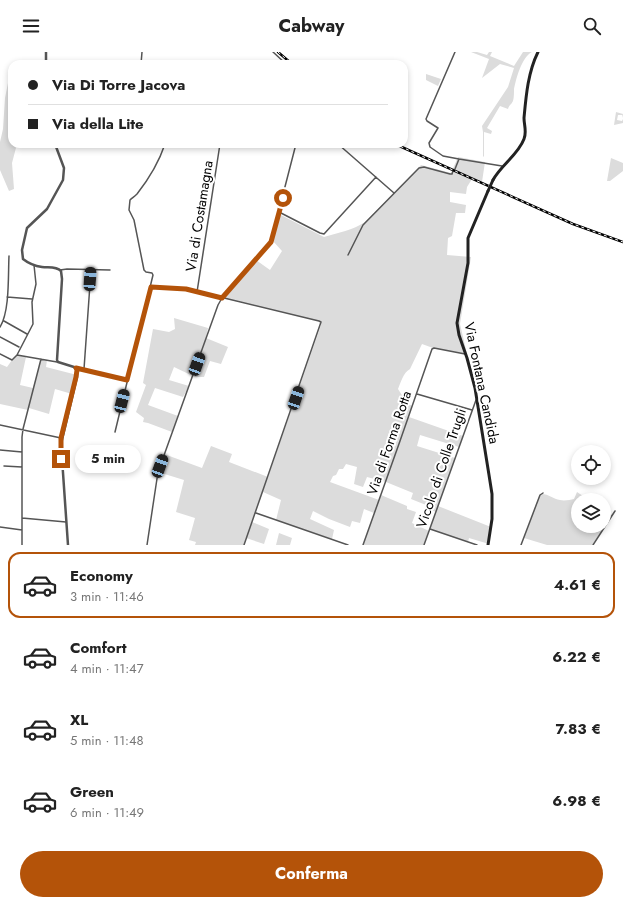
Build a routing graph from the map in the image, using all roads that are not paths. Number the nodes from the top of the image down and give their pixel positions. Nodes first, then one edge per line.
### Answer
1 (273, 52) edge
2 (455, 52) edge
3 (538, 52) edge
4 (282, 60) edge
5 (57, 148) edge
6 (163, 148) edge
7 (219, 148) edge
8 (295, 148) edge
9 (343, 148) edge
10 (459, 159) junction
11 (503, 166) junction
12 (455, 169) dead end
13 (453, 172) dead end
14 (376, 177) junction
15 (394, 193) junction
16 (279, 212) junction
17 (348, 255) dead end
18 (9, 256) dead end
19 (34, 265) junction
20 (60, 270) junction
21 (91, 270) junction
22 (110, 270) dead end
23 (151, 287) junction
24 (197, 292) junction
25 (7, 296) junction
26 (222, 298) junction
27 (32, 299) junction
28 (4, 321) junction
29 (0, 327) edge
30 (27, 334) junction
31 (0, 337) edge
32 (20, 348) junction
33 (0, 354) edge
34 (466, 354) junction
35 (17, 355) junction
36 (41, 359) junction
37 (58, 362) junction
38 (76, 368) junction
39 (84, 369) junction
40 (127, 380) junction
41 (417, 394) junction
42 (477, 397) junction
43 (472, 410) junction
44 (0, 425) edge
45 (23, 429) junction
46 (114, 432) dead end
47 (61, 438) junction
48 (0, 450) edge
49 (22, 452) junction
50 (4, 466) dead end
51 (22, 467) junction
52 (543, 493) dead end
53 (615, 511) dead end
54 (255, 512) junction
55 (22, 518) junction
56 (66, 522) junction
57 (0, 527) edge
58 (430, 529) junction
59 (22, 530) junction
60 (22, 545) edge
61 (68, 545) edge
62 (147, 545) edge
63 (244, 545) edge
64 (348, 545) edge
65 (363, 545) edge
66 (424, 545) edge
67 (476, 545) edge
68 (488, 545) edge
69 (521, 545) edge
70 (593, 545) edge

1 - 4 street
2 - 10 street
3 - 11 main road, Via Fontana Candida
5 - 19 street
6 - 23 street
7 - 24 street, Via di Costamagna
8 - 16 street
9 - 14 street
10 - 11 street
10 - 12 street
11 - 34 main road, Via Fontana Candida, bridge
13 - 15 street
14 - 15 street
14 - 16 street
15 - 17 street
16 - 26 street
18 - 25 street
19 - 20 street
19 - 27 street
20 - 21 street
20 - 37 street
21 - 22 street
21 - 39 street
23 - 24 street
23 - 40 street
24 - 26 street
25 - 27 street
25 - 28 street
26 - 54 street
26 - 62 street
27 - 30 street
28 - 29 street
28 - 30 street
30 - 32 street
31 - 32 street
32 - 35 street
33 - 35 street
34 - 41 street, Via di Forma Rotta
34 - 42 main road, Via Fontana Candida
35 - 36 street
36 - 37 street
36 - 45 street
37 - 38 street
38 - 39 street
38 - 47 street
39 - 40 street
40 - 46 street
41 - 43 street
41 - 65 street, Via di Forma Rotta
42 - 43 street, Vicolo di Colle Trugli
42 - 68 main road, Via Fontana Candida
43 - 58 street, Vicolo di Colle Trugli
44 - 45 street
45 - 47 street
45 - 49 street
47 - 56 street
48 - 49 street
49 - 51 street
50 - 51 street
51 - 55 street
52 - 69 street
53 - 70 street
54 - 63 street
54 - 64 street
55 - 56 street
55 - 59 street
56 - 61 street
57 - 59 street
58 - 66 street, Vicolo di Colle Trugli
58 - 67 street
59 - 60 street

